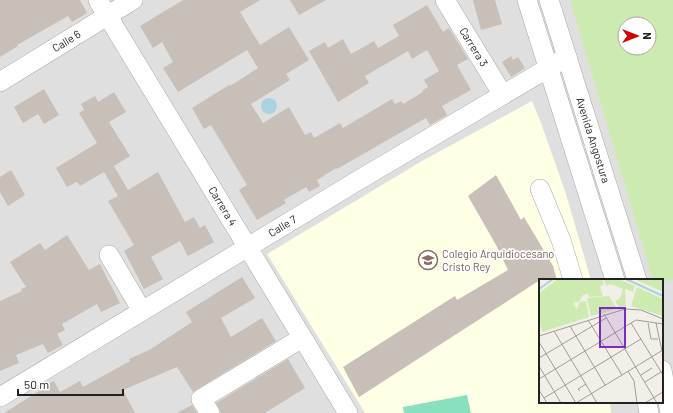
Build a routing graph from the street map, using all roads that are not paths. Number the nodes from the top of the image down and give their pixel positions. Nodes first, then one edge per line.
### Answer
1 (133, 0) edge
2 (445, 0) edge
3 (527, 0) edge
4 (549, 0) edge
5 (103, 8) edge
6 (567, 57) junction
7 (548, 68) junction
8 (0, 82) edge
9 (503, 95) junction
10 (540, 189) dead end
11 (248, 248) junction
12 (109, 255) dead end
13 (573, 279) edge
14 (615, 279) edge
15 (637, 279) edge
16 (142, 311) junction
17 (302, 338) junction
18 (663, 375) edge
19 (0, 397) edge
20 (647, 403) edge
21 (210, 413) edge
22 (348, 413) edge
23 (649, 413) edge
24 (670, 413) edge

1 - 5 street, Calle 6
2 - 9 street, Carrera 3
3 - 7 street, Avenida Angostura
4 - 6 street, Avenida Angostura
5 - 8 street, Calle 6
5 - 11 street, Carrera 4
6 - 7 street, Calle 7
6 - 15 street, Avenida Angostura
7 - 9 street, Calle 7
7 - 14 street, Avenida Angostura
9 - 11 street, Calle 7
10 - 13 street
11 - 16 street, Calle 7
11 - 17 street, Carrera 4
12 - 16 street
16 - 19 street, Calle 7
17 - 21 street
17 - 22 street, Carrera 4
18 - 24 street
20 - 23 street

